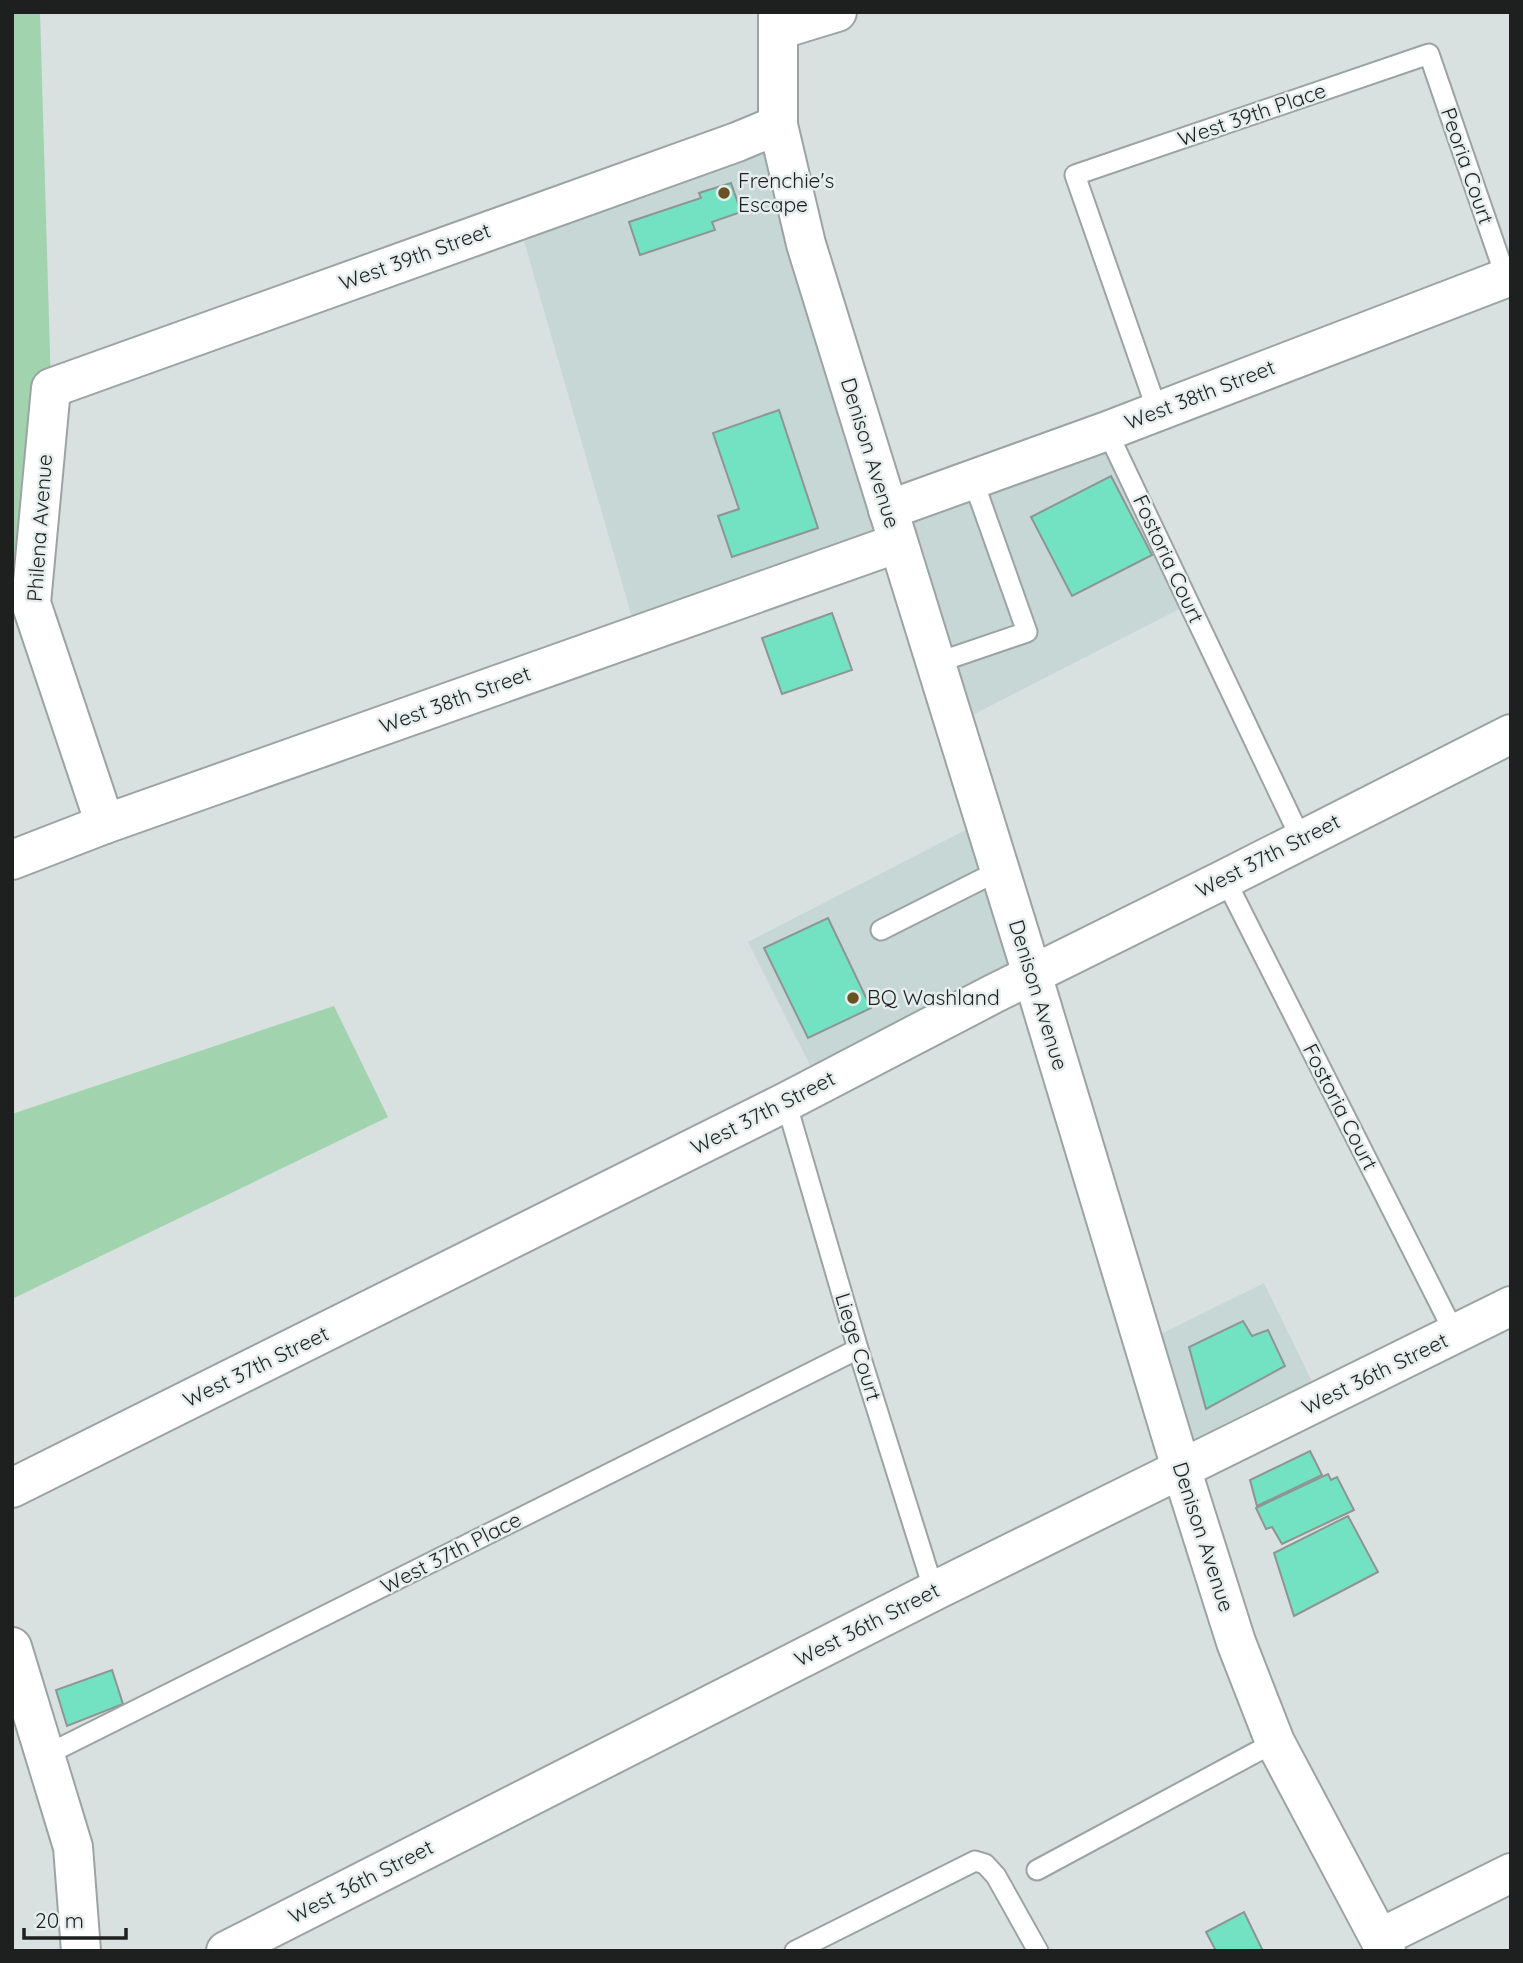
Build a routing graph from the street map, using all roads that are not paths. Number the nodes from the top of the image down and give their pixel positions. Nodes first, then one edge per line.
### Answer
1 (837, 12) edge
2 (778, 21) edge
3 (1429, 54) joint
4 (778, 125) junction
5 (1508, 277) edge
6 (51, 388) joint
7 (1157, 410) junction
8 (1107, 431) junction
9 (973, 480) junction
10 (893, 527) junction
11 (936, 663) junction
12 (1511, 734) edge
13 (105, 824) junction
14 (1301, 839) junction
15 (12, 860) edge
16 (1000, 870) junction
17 (1225, 879) junction
18 (881, 930) dead end
19 (1032, 974) junction
20 (786, 1102) junction
21 (1511, 1306) edge
22 (1455, 1335) junction
23 (858, 1349) junction
24 (1181, 1468) junction
25 (12, 1488) edge
26 (934, 1591) junction
27 (12, 1647) edge
28 (1275, 1742) junction
29 (44, 1756) junction
30 (1037, 1870) dead end
31 (1511, 1873) edge
32 (1383, 1945) edge
33 (81, 1951) edge
34 (226, 1951) edge
35 (795, 1951) edge
36 (1038, 1951) edge

1 - 2 street
2 - 4 street, Denison Avenue
3 - 5 lane, Peoria Court
3 - 7 lane, West 39th Place
4 - 6 street, West 39th Street
4 - 10 street, Denison Avenue
5 - 7 street, West 38th Street
6 - 13 street, Philena Avenue
7 - 8 street, West 38th Street
8 - 9 street, West 38th Street
8 - 14 lane, Fostoria Court
9 - 10 street, West 38th Street
9 - 11 lane
10 - 11 street, Denison Avenue
10 - 13 street, West 38th Street
11 - 16 street, Denison Avenue
12 - 14 street, West 37th Street
13 - 15 street, West 38th Street
14 - 17 street, West 37th Street
16 - 18 lane
16 - 19 street, Denison Avenue
17 - 19 street, West 37th Street
17 - 22 lane, Fostoria Court
19 - 20 street, West 37th Street
19 - 24 street, Denison Avenue
20 - 23 lane, Liege Court
20 - 25 street, West 37th Street
21 - 22 street, West 36th Street
22 - 24 street, West 36th Street
23 - 26 lane, Liege Court
23 - 29 lane, West 37th Place
24 - 26 street, West 36th Street
24 - 28 street, Denison Avenue
26 - 34 street, West 36th Street
27 - 29 street
28 - 30 lane
28 - 32 street, Denison Avenue
29 - 33 street
31 - 32 street
35 - 36 lane

